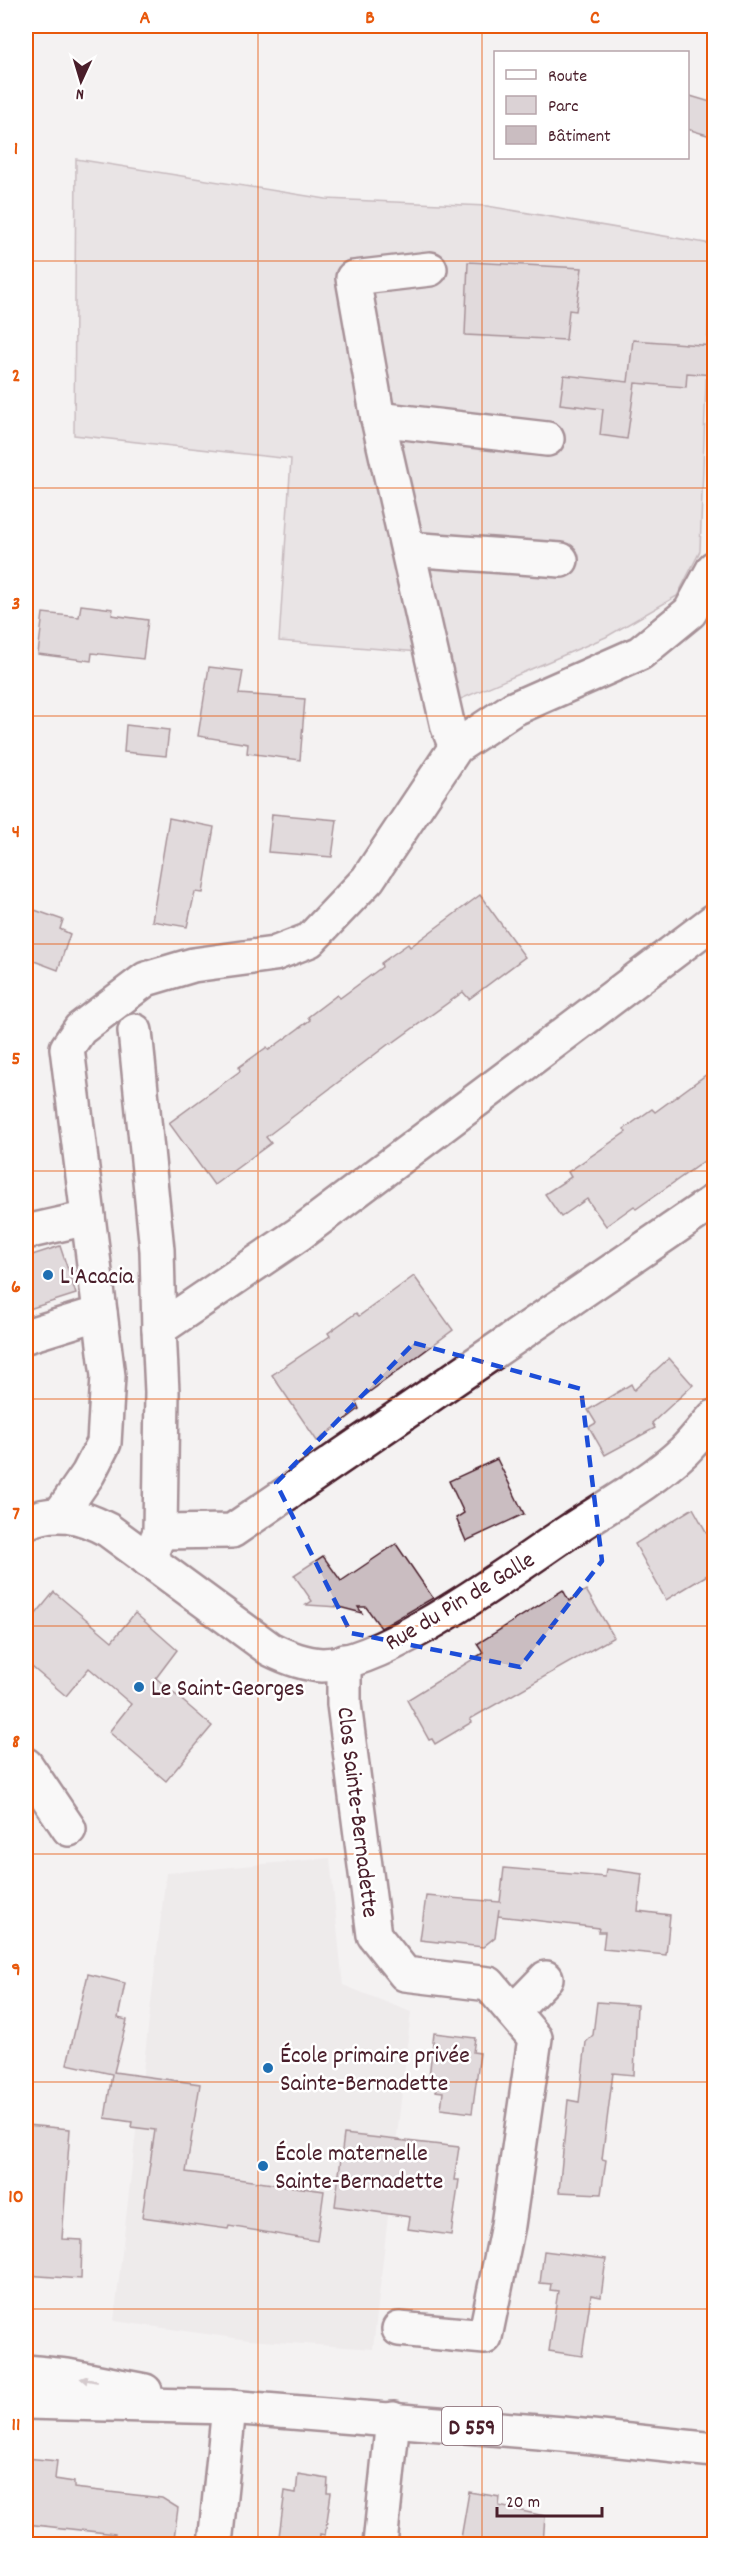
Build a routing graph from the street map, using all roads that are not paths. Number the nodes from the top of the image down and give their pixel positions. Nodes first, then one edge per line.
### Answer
1 (430, 269) dead end
2 (378, 419) junction
3 (547, 439) dead end
4 (408, 549) junction
5 (561, 560) dead end
6 (714, 568) edge
7 (456, 747) junction
8 (714, 921) edge
9 (135, 1031) dead end
10 (714, 1201) edge
11 (88, 1218) junction
12 (26, 1232) edge
13 (100, 1313) junction
14 (159, 1329) junction
15 (26, 1335) edge
16 (714, 1417) edge
17 (61, 1514) junction
18 (26, 1522) edge
19 (154, 1546) junction
20 (344, 1661) junction
21 (26, 1765) edge
22 (69, 1830) dead end
23 (546, 1978) dead end
24 (513, 2012) junction
25 (399, 2329) dead end
26 (26, 2373) edge
27 (26, 2402) edge
28 (229, 2407) junction
29 (393, 2419) junction
30 (714, 2450) edge
31 (215, 2544) edge
32 (380, 2544) edge

1 - 2 street
2 - 3 street
2 - 4 street
4 - 5 street
4 - 7 street
6 - 7 street
7 - 11 street
8 - 14 street
9 - 14 street
10 - 19 street
11 - 12 street
11 - 13 street
13 - 15 street
13 - 17 street
14 - 19 street
16 - 20 street, Rue du Pin de Galle
17 - 18 street, Rue du Pin de Galle
17 - 19 street, Rue du Pin de Galle
19 - 20 street, Rue du Pin de Galle
20 - 24 street, Clos Sainte-Bernadette
21 - 22 street
23 - 24 street
24 - 25 street, Clos Sainte-Bernadette
28 -> 26 street, D 559
27 - 28 street, D 559
28 - 29 street, D 559
28 - 31 street
29 - 30 street, D 559
29 - 32 street

